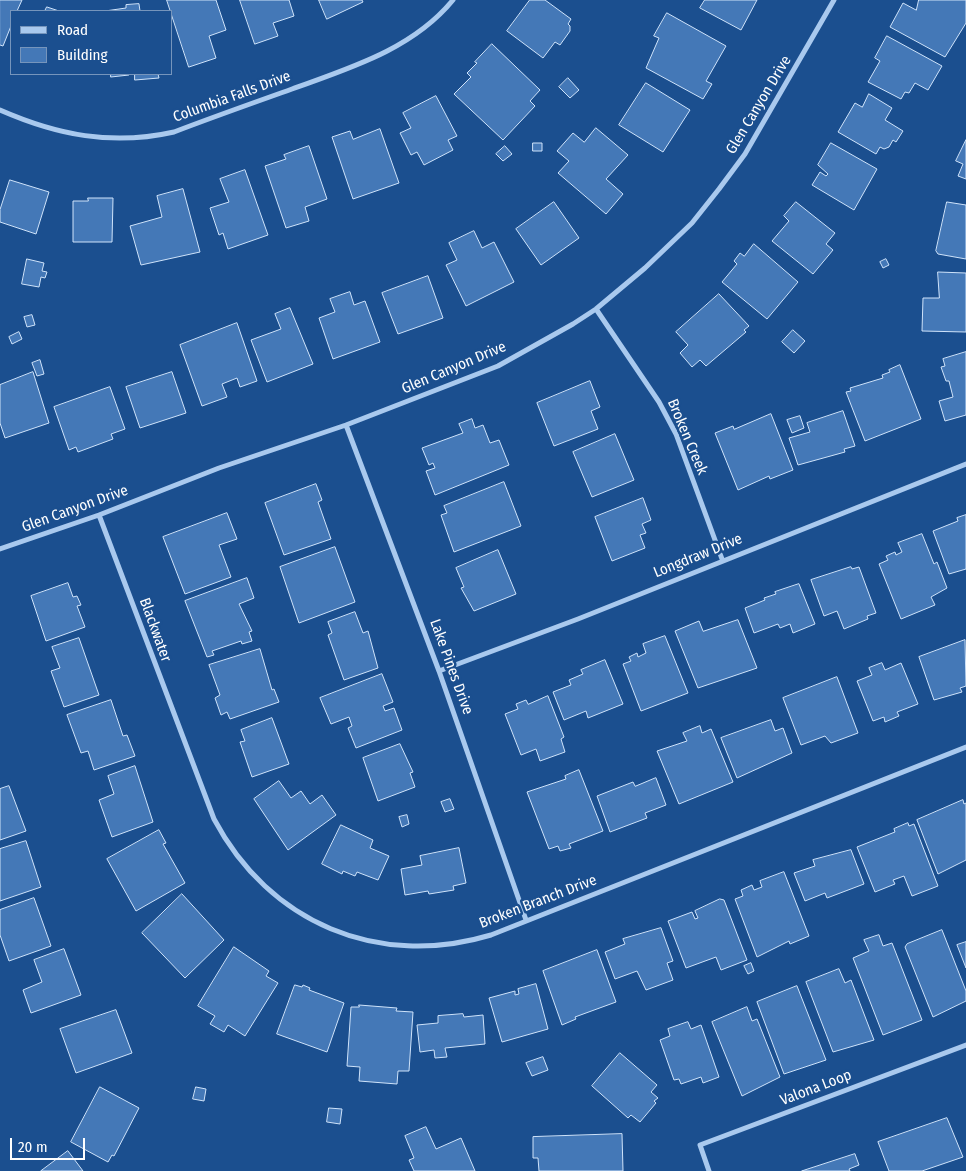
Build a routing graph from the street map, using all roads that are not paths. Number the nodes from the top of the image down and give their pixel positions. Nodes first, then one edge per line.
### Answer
1 (453, 0) edge
2 (834, 0) edge
3 (0, 110) edge
4 (596, 309) junction
5 (346, 425) junction
6 (966, 464) edge
7 (99, 515) junction
8 (0, 549) edge
9 (722, 560) junction
10 (439, 670) junction
11 (966, 747) edge
12 (188, 753) joint
13 (526, 920) junction
14 (966, 1045) edge
15 (709, 1171) edge

1 - 3 street, Columbia Falls Drive
2 - 4 street, Glen Canyon Drive
4 - 5 street, Glen Canyon Drive
4 - 9 street, Broken Creek
5 - 7 street, Glen Canyon Drive
5 - 10 street, Lake Pines Drive
6 - 9 street, Longdraw Drive
7 - 8 street, Glen Canyon Drive
7 - 12 street, Blackwater
9 - 10 street, Longdraw Drive
10 - 13 street, Lake Pines Drive
11 - 13 street, Broken Branch Drive
12 - 13 street, Broken Branch Drive
14 - 15 street, Valona Loop

